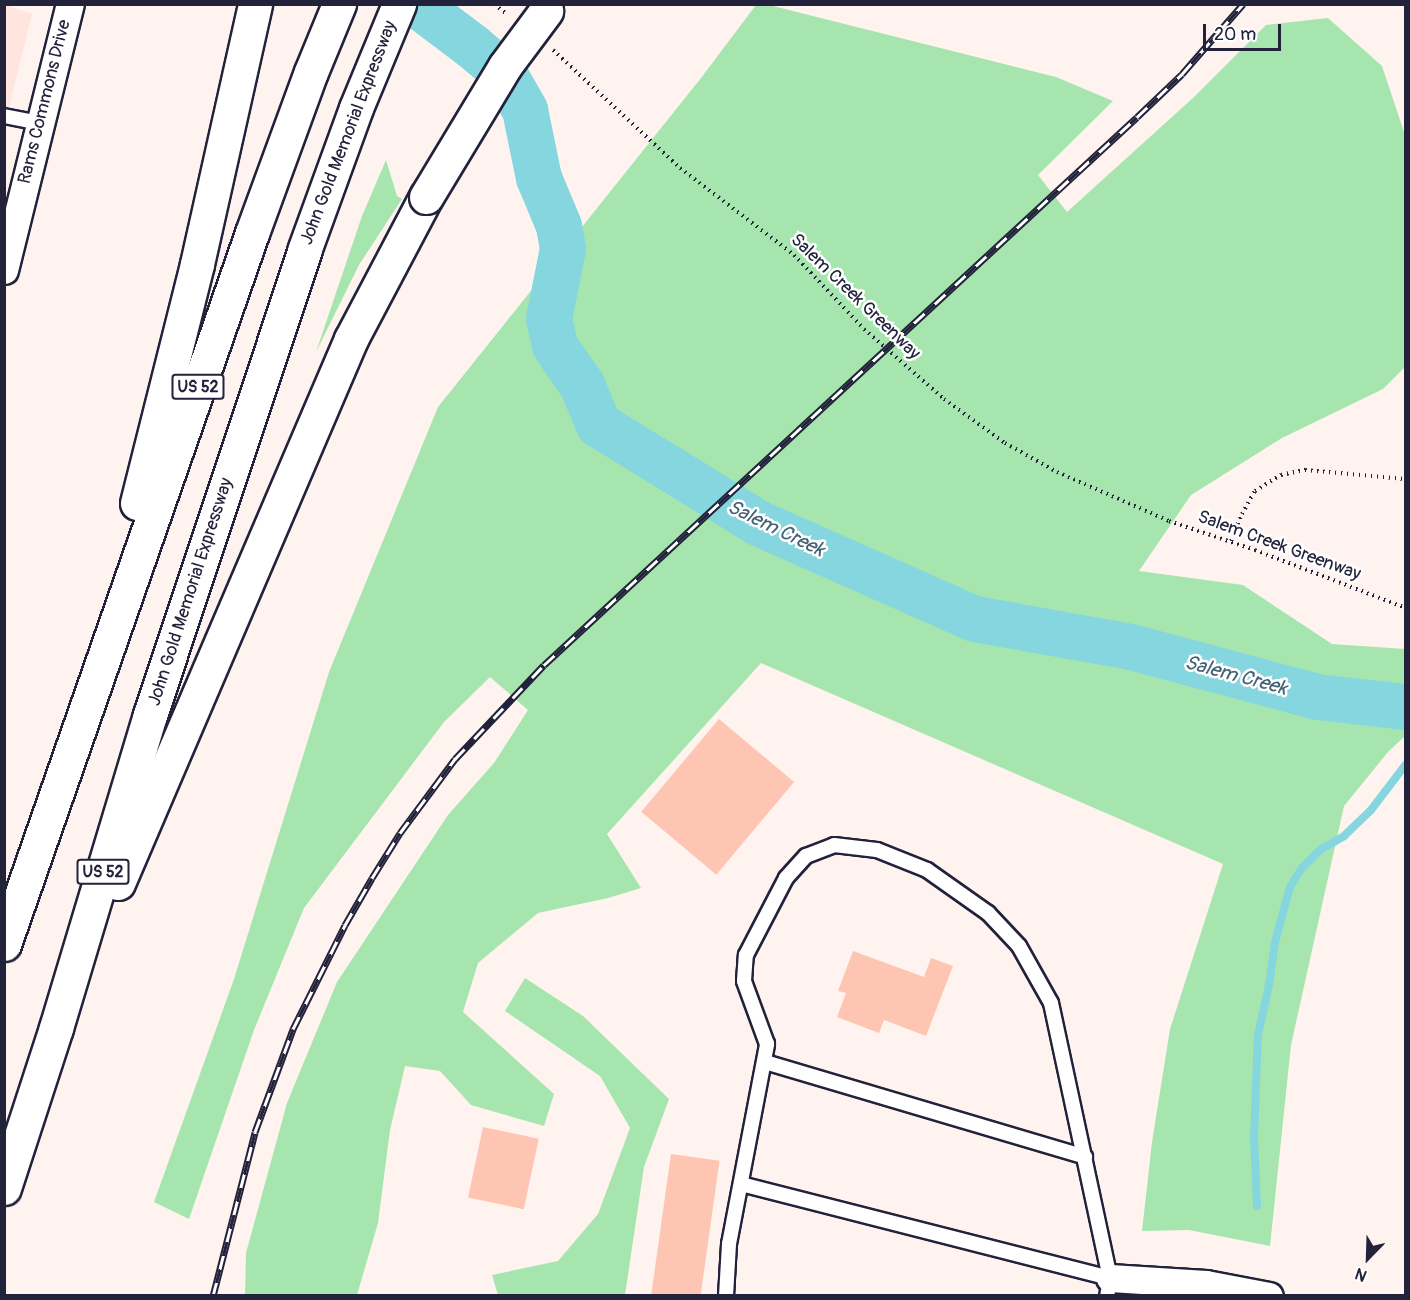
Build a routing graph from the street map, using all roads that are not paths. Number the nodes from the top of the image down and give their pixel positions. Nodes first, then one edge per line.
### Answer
1 (70, 4) edge
2 (339, 4) edge
3 (399, 4) edge
4 (549, 8) edge
5 (252, 16) edge
6 (4, 116) edge
7 (40, 123) junction
8 (4, 270) edge
9 (87, 703) junction
10 (4, 944) edge
11 (56, 1028) junction
12 (765, 1062) junction
13 (1085, 1157) junction
14 (741, 1184) junction
15 (4, 1188) edge
16 (1109, 1287) edge
17 (726, 1296) edge
18 (1269, 1296) edge

1 - 7 street, Rams Commons Drive
2 - 9 highway, US 52
3 - 11 highway, John Gold Memorial Expressway / US 52
4 - 11 highway, bridge
5 - 9 highway
6 - 7 lane
7 - 8 street, Rams Commons Drive
9 - 10 highway, US 52
11 - 15 highway, John Gold Memorial Expressway / US 52
12 - 13 lane
12 - 13 lane
12 - 14 lane
13 - 16 lane
14 - 16 lane
14 - 17 lane
16 - 18 street

